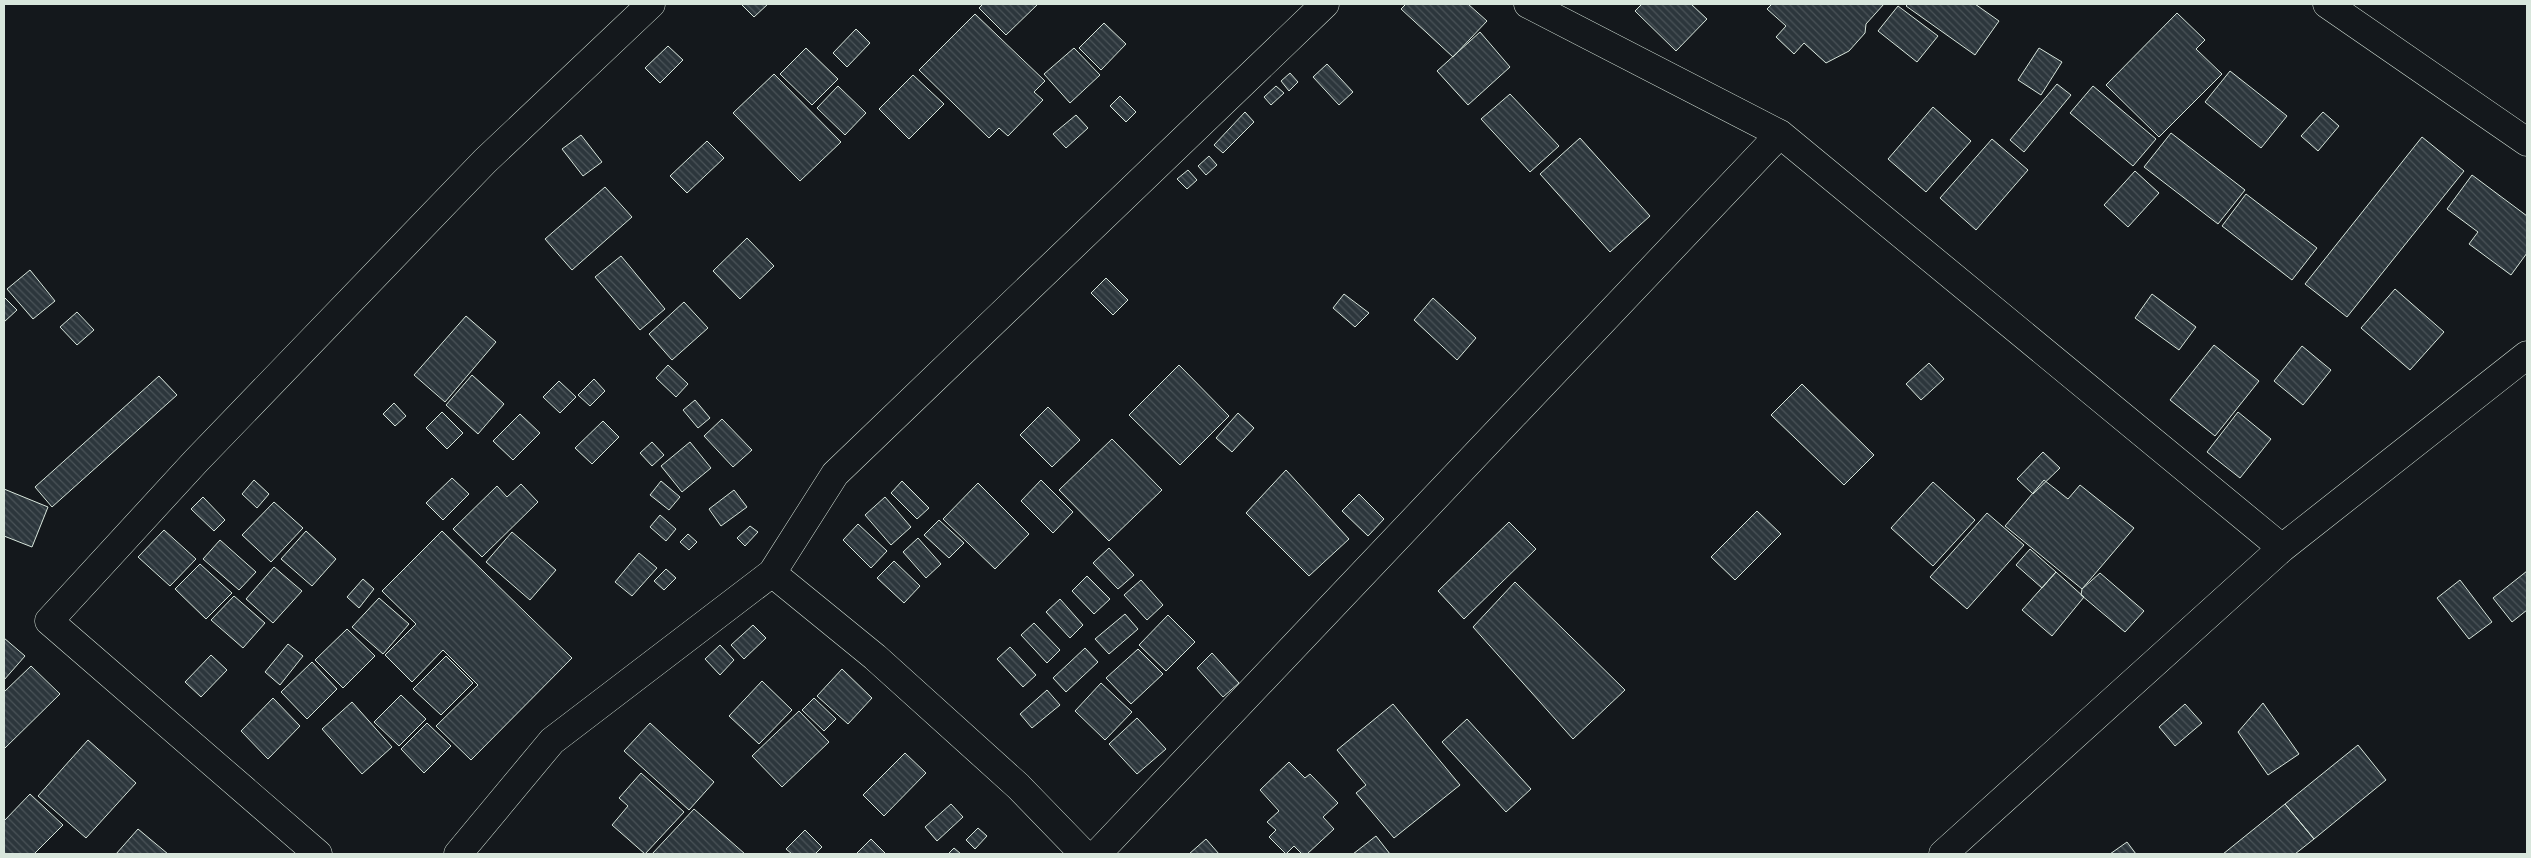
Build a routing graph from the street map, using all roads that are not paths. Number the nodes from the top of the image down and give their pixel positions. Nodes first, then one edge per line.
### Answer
1 (651, 4) edge
2 (1324, 4) edge
3 (1528, 4) edge
4 (2327, 4) edge
5 (1780, 134) junction
6 (2527, 142) edge
7 (2527, 355) edge
8 (2282, 548) junction
9 (772, 573) junction
10 (318, 854) edge
11 (458, 854) edge
12 (1084, 854) edge
13 (1097, 854) edge
14 (1943, 854) edge

1 - 10 street
2 - 9 street
3 - 5 street
4 - 6 street
5 - 8 street
5 - 13 street
7 - 8 street
8 - 14 street
9 - 11 street
9 - 12 street

